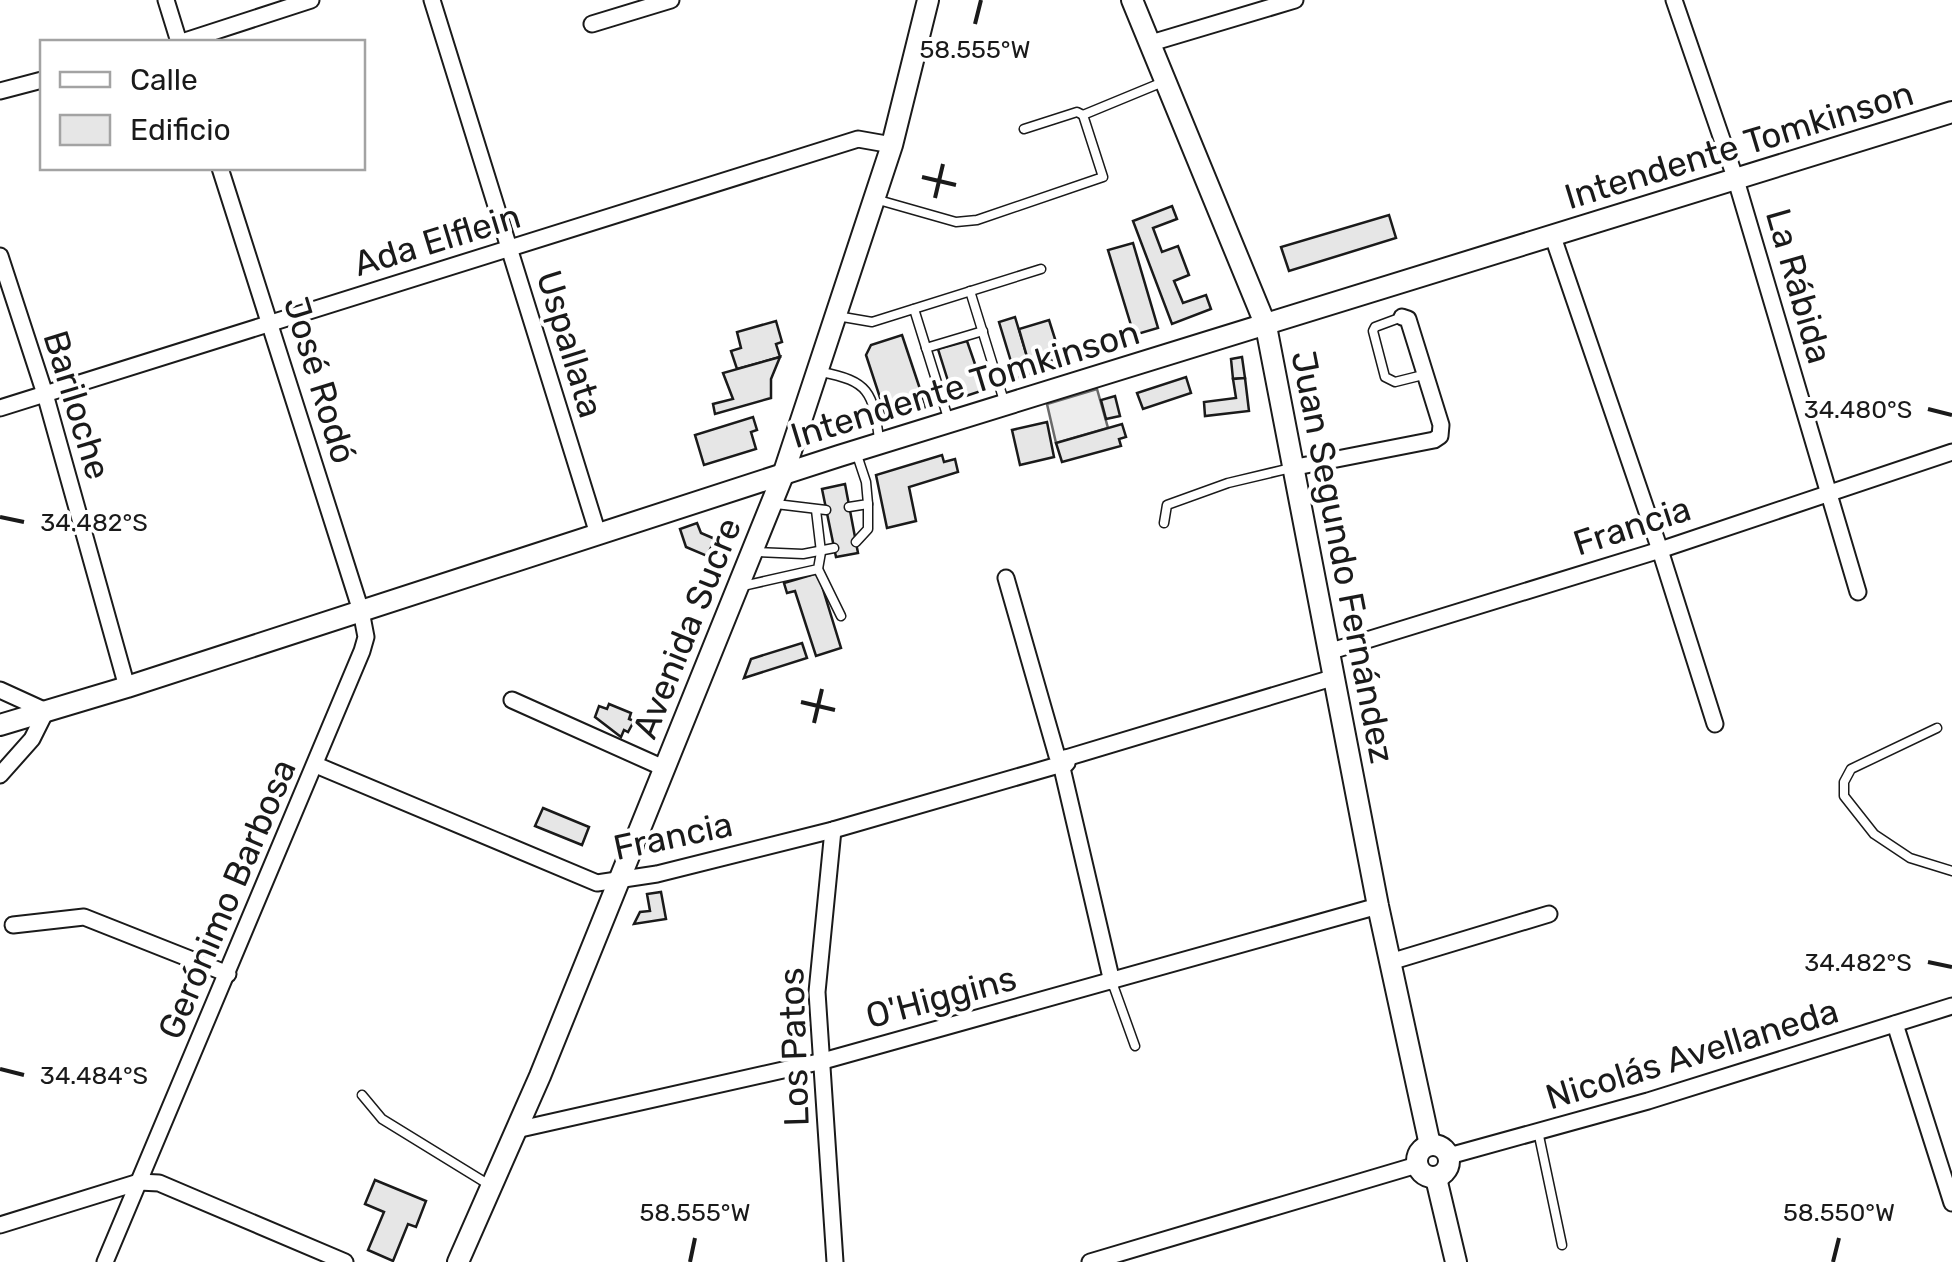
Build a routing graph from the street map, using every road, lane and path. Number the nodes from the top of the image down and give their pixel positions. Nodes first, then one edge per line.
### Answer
1 (166, 0) edge
2 (311, 0) edge
3 (432, 0) edge
4 (670, 0) edge
5 (928, 0) edge
6 (1132, 0) edge
7 (1295, 0) edge
8 (1674, 0) edge
9 (592, 24) dead end
10 (179, 40) edge
11 (186, 40) edge
12 (1151, 42) junction
13 (40, 81) edge
14 (1166, 81) junction
15 (0, 91) edge
16 (1952, 112) edge
17 (1083, 115) junction
18 (1024, 130) dead end
19 (892, 145) junction
20 (221, 170) edge
21 (1736, 180) junction
22 (875, 199) junction
23 (1553, 237) junction
24 (509, 250) junction
25 (0, 256) edge
26 (1041, 269) dead end
27 (970, 291) junction
28 (914, 309) junction
29 (836, 316) junction
30 (1402, 317) joint
31 (271, 322) junction
32 (1266, 326) junction
33 (982, 331) junction
34 (926, 348) junction
35 (818, 372) junction
36 (1424, 375) junction
37 (44, 394) junction
38 (1006, 406) junction
39 (0, 408) edge
40 (949, 422) junction
41 (880, 444) junction
42 (856, 451) junction
43 (1952, 452) edge
44 (1291, 468) junction
45 (783, 475) junction
46 (1828, 494) junction
47 (772, 504) junction
48 (868, 504) junction
49 (849, 506) dead end
50 (816, 510) junction
51 (826, 510) dead end
52 (1164, 523) dead end
53 (598, 534) junction
54 (856, 542) dead end
55 (834, 548) dead end
56 (1660, 550) junction
57 (752, 552) junction
58 (821, 552) junction
59 (818, 569) junction
60 (1006, 578) dead end
61 (738, 587) junction
62 (1858, 592) dead end
63 (361, 611) junction
64 (841, 616) dead end
65 (1328, 652) junction
66 (1332, 678) junction
67 (127, 687) junction
68 (0, 690) edge
69 (512, 700) dead end
70 (46, 711) junction
71 (0, 724) edge
72 (1715, 724) dead end
73 (1937, 728) dead end
74 (1060, 762) junction
75 (316, 765) junction
76 (666, 769) junction
77 (0, 775) edge
78 (833, 830) junction
79 (1952, 871) edge
80 (620, 881) junction
81 (1378, 906) junction
82 (1549, 914) dead end
83 (13, 925) dead end
84 (1390, 962) junction
85 (228, 974) junction
86 (1112, 982) junction
87 (1952, 1006) edge
88 (1895, 1024) junction
89 (1136, 1046) dead end
90 (823, 1061) junction
91 (362, 1095) dead end
92 (516, 1130) junction
93 (1538, 1131) junction
94 (1439, 1151) junction
95 (1417, 1165) junction
96 (1436, 1178) junction
97 (138, 1182) junction
98 (491, 1186) junction
99 (1952, 1203) edge
100 (0, 1225) edge
101 (1562, 1245) dead end
102 (105, 1262) edge
103 (345, 1262) edge
104 (458, 1262) edge
105 (835, 1262) edge
106 (1090, 1262) edge
107 (1456, 1262) edge

1 - 10 street
2 - 11 street
3 - 24 street, Uspallata
4 - 9 street
5 - 19 main road, Avenida Sucre
6 - 12 main road, Juan Segundo Fernández
7 - 12 street
8 - 21 street, La Rábida
12 - 14 main road, Juan Segundo Fernández
13 - 15 street
14 - 17 lane
14 - 32 main road, Juan Segundo Fernández
16 - 21 main road, Intendente Tomkinson
17 - 18 lane
17 - 22 lane
19 - 22 main road, Avenida Sucre
19 - 24 street, Ada Elflein
20 - 31 street, José Rodó
21 - 23 main road, Intendente Tomkinson
21 - 46 street, La Rábida
22 - 29 main road, Avenida Sucre
23 - 32 main road, Intendente Tomkinson
23 - 56 street
24 - 31 street, Ada Elflein
24 - 53 street, Uspallata
25 - 37 street, Bariloche
26 - 27 lane
27 - 28 lane
27 - 33 lane
28 - 29 lane
28 - 34 lane
29 - 35 main road, Avenida Sucre
30 - 36 street
30 - 36 lane
31 - 37 street, Ada Elflein
31 - 63 street, José Rodó
32 - 38 main road, Intendente Tomkinson
32 - 44 main road, Juan Segundo Fernández
33 - 34 lane
33 - 38 lane
34 - 40 lane
35 - 41 lane
35 - 45 main road, Avenida Sucre
36 - 44 street
37 - 39 street, Ada Elflein
37 - 67 street, Bariloche
38 - 40 main road, Intendente Tomkinson
40 - 41 main road, Intendente Tomkinson
41 - 42 main road, Intendente Tomkinson
42 - 45 main road, Intendente Tomkinson
42 - 48 lane
43 - 46 street, Francia
44 - 52 lane
44 - 65 main road, Juan Segundo Fernández
45 - 47 main road, Avenida Sucre
45 - 53 main road, Intendente Tomkinson
46 - 56 street, Francia
46 - 62 street, La Rábida
47 - 50 lane
47 - 57 main road, Avenida Sucre
48 - 49 lane
48 - 54 lane
50 - 51 lane
50 - 58 lane
53 - 63 main road, Intendente Tomkinson
55 - 58 lane
56 - 65 street, Francia
56 - 72 street
57 - 58 lane
57 - 61 main road, Avenida Sucre
58 - 59 lane
59 - 61 lane
59 - 64 lane
60 - 74 street
61 - 76 main road, Avenida Sucre
63 - 67 main road, Intendente Tomkinson
63 - 75 street, Gerónimo Barbosa
65 - 66 main road, Juan Segundo Fernández
66 - 74 street, Francia
66 - 81 main road, Juan Segundo Fernández
67 - 70 main road, Intendente Tomkinson
68 - 70 street
69 - 76 street
70 - 71 main road, Intendente Tomkinson
70 - 77 street
73 - 79 lane
74 - 78 street, Francia
74 - 86 street
75 - 80 street, Francia
75 - 85 street, Gerónimo Barbosa
76 - 80 main road, Avenida Sucre
78 - 80 street, Francia
78 - 90 street, Los Patos
80 - 92 main road, Avenida Sucre
81 - 84 main road, Juan Segundo Fernández
81 - 86 street, O'Higgins
82 - 84 street
83 - 85 street
84 - 94 main road, Juan Segundo Fernández
85 - 97 street, Gerónimo Barbosa
86 - 89 lane
86 - 90 street, O'Higgins
87 - 88 street, Nicolás Avellaneda
88 - 93 street, Nicolás Avellaneda
88 - 99 street
90 - 92 street, O'Higgins
90 - 105 street, Los Patos
91 - 98 lane
92 - 98 main road, Avenida Sucre
93 - 94 street, Nicolás Avellaneda
93 - 101 lane
94 - 95 main road
94 - 96 main road
95 - 96 main road
95 - 106 street
96 - 107 main road
97 - 100 street
97 - 102 street, Gerónimo Barbosa
97 - 103 street
98 - 104 main road, Avenida Sucre

